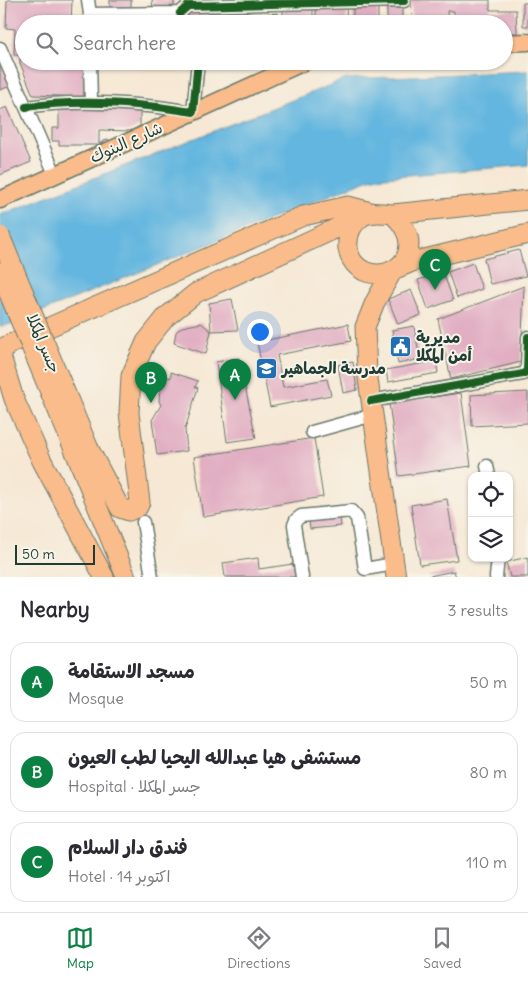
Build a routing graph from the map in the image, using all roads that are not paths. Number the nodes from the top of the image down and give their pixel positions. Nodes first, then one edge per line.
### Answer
1 (88, 0) edge
2 (404, 1) edge
3 (90, 15) edge
4 (183, 15) edge
5 (528, 42) edge
6 (513, 43) edge
7 (0, 48) edge
8 (90, 70) edge
9 (197, 70) edge
10 (286, 70) edge
11 (91, 103) junction
12 (26, 107) junction
13 (194, 112) junction
14 (55, 174) junction
15 (0, 200) edge
16 (528, 200) edge
17 (393, 214) junction
18 (368, 215) junction
19 (528, 234) edge
20 (0, 236) edge
21 (393, 270) junction
22 (0, 272) edge
23 (528, 336) edge
24 (372, 408) junction
25 (312, 432) dead end
26 (82, 452) junction
27 (143, 522) dead end
28 (498, 562) edge
29 (395, 570) edge
30 (104, 577) edge
31 (126, 577) edge
32 (152, 577) edge
33 (302, 577) edge
34 (496, 577) edge

1 - 3 street
2 - 4 street
5 - 6 main road
7 - 12 street
8 - 11 street
9 - 13 street
10 - 13 main road, شارع البنوك
11 - 12 street
11 - 13 street
12 - 14 street
13 - 14 main road, شارع البنوك
14 - 15 main road, شارع البنوك
16 - 17 highway
17 - 18 highway
17 - 21 highway
18 - 21 highway
18 - 26 highway
18 - 30 highway
19 - 21 highway
20 - 26 highway, جسر المكلا, bridge
21 - 24 highway
22 - 26 highway, جسر المكلا, bridge
23 - 24 street
24 - 25 street
24 - 29 highway
26 - 31 highway
27 - 32 street
28 - 34 street
29 - 33 street

